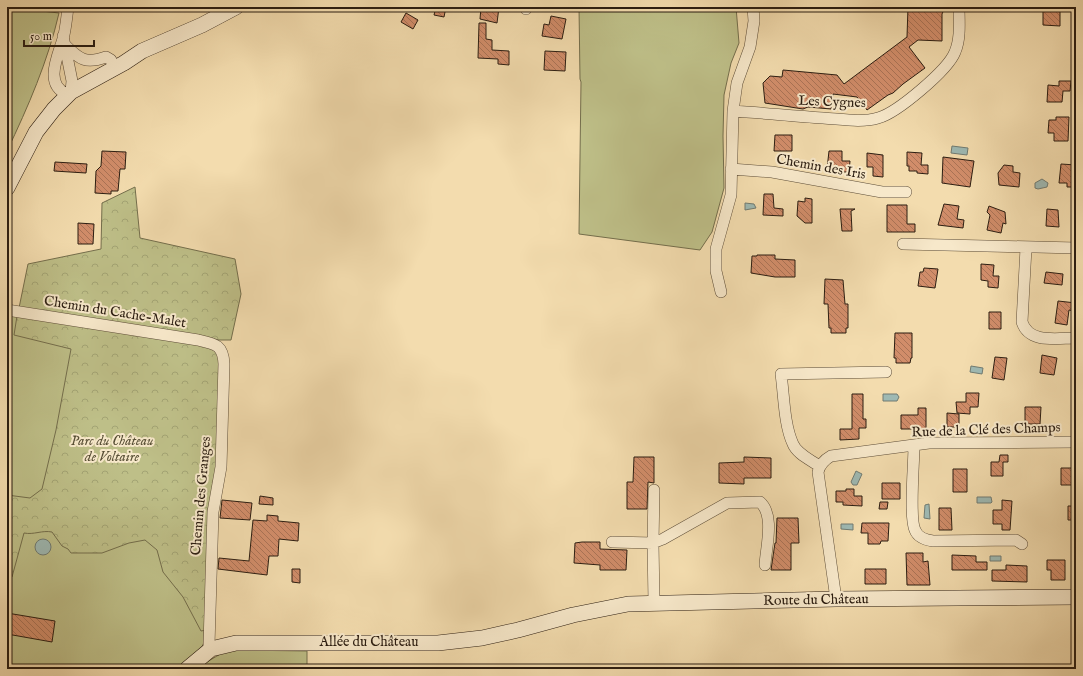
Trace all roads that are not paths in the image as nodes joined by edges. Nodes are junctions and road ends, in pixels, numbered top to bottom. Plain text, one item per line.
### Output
1 (68, 7) edge
2 (236, 7) edge
3 (753, 7) edge
4 (959, 7) edge
5 (64, 41) junction
6 (142, 51) junction
7 (111, 60) junction
8 (68, 88) junction
9 (733, 111) junction
10 (7, 168) edge
11 (731, 169) junction
12 (7, 188) edge
13 (906, 192) dead end
14 (903, 244) dead end
15 (1026, 248) junction
16 (1076, 248) edge
17 (721, 292) dead end
18 (7, 310) edge
19 (1076, 338) edge
20 (218, 346) joint
21 (886, 372) dead end
22 (1076, 442) edge
23 (914, 446) junction
24 (819, 466) junction
25 (654, 490) dead end
26 (612, 542) dead end
27 (653, 543) junction
28 (1022, 544) dead end
29 (765, 565) dead end
30 (1076, 597) edge
31 (836, 599) junction
32 (654, 602) junction
33 (557, 619) joint
34 (211, 649) junction
35 (187, 669) edge

1 - 5 street
2 - 6 street
3 - 9 street
4 - 9 street, Les Cygnes
5 - 7 street
5 - 8 street
5 - 8 street
6 - 7 street
6 - 8 street
7 - 8 street
8 - 10 street
8 - 12 street
9 - 11 street
11 - 13 street, Chemin des Iris
11 - 17 street
14 - 15 street
15 - 16 street
15 - 19 street
18 - 20 street, Chemin du Cache-Malet
20 - 34 street, Chemin des Granges
21 - 24 street
22 - 23 street, Rue de la Clé des Champs
23 - 24 street, Rue de la Clé des Champs
23 - 28 street
24 - 31 street
25 - 27 street
26 - 27 street
27 - 29 street
27 - 32 street
30 - 31 street, Route du Château
31 - 32 street, Route du Château
32 - 33 street, Route du Château
33 - 34 street, Allée du Château
34 - 35 street, Allée du Château

